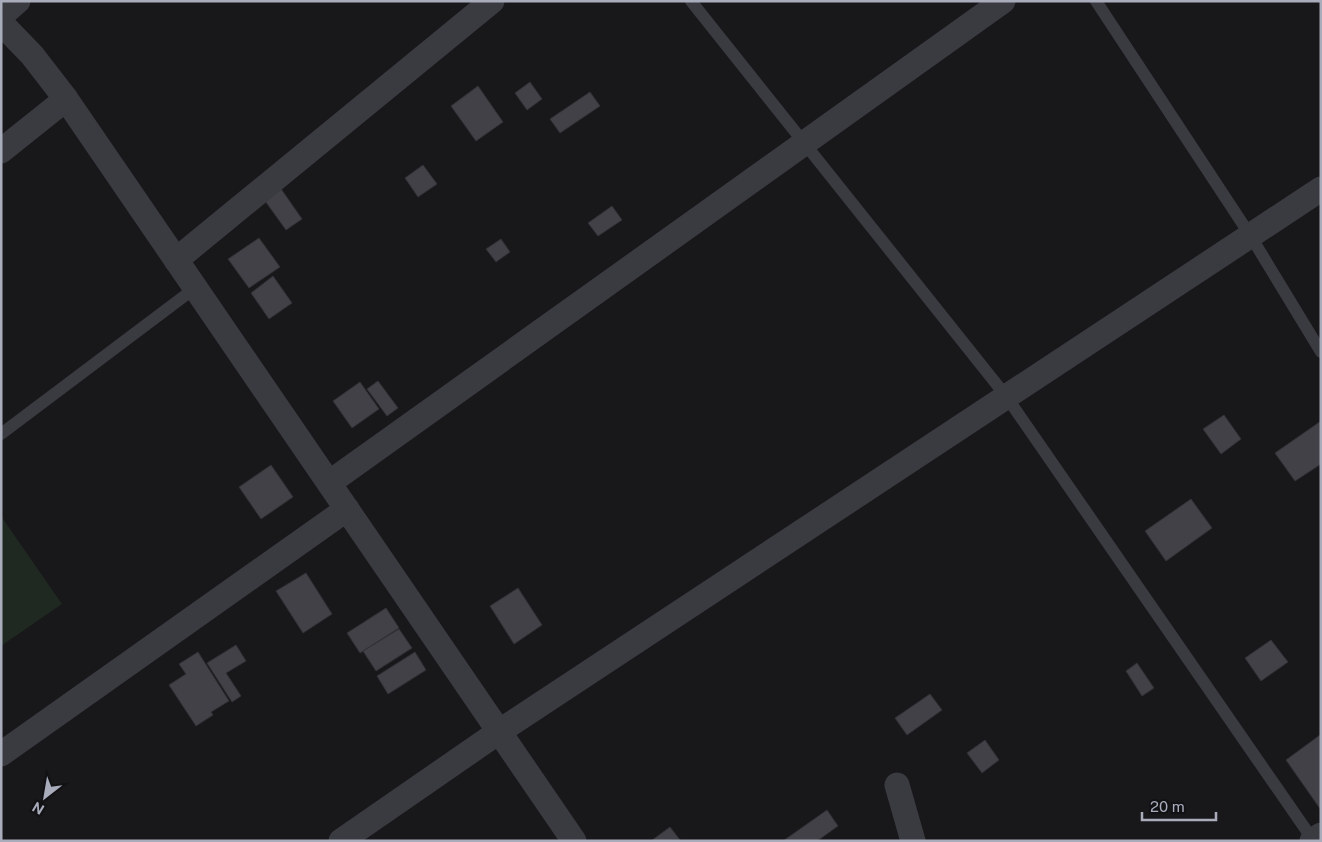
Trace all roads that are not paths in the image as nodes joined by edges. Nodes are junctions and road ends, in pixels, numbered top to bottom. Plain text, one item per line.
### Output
1 (18, 1) edge
2 (492, 1) edge
3 (691, 1) edge
4 (1003, 1) edge
5 (1096, 1) edge
6 (1, 16) edge
7 (1, 23) edge
8 (66, 99) junction
9 (805, 143) junction
10 (1, 151) edge
11 (1321, 189) edge
12 (1250, 235) junction
13 (176, 260) junction
14 (195, 288) junction
15 (1321, 352) edge
16 (1006, 396) junction
17 (1, 434) edge
18 (329, 483) junction
19 (347, 509) junction
20 (500, 731) junction
21 (1, 754) edge
22 (897, 785) dead end
23 (1315, 839) edge
24 (342, 841) edge
25 (574, 841) edge
26 (913, 841) edge

1 - 6 street
2 - 13 street
3 - 9 lane
4 - 9 street
5 - 12 lane
7 - 8 street
8 - 10 street
8 - 13 street
9 - 16 lane
9 - 18 street
11 - 12 street
12 - 15 lane
12 - 16 street
13 - 14 street
14 - 17 lane
14 - 18 street
16 - 20 street
16 - 23 lane
18 - 19 street
19 - 20 street
19 - 21 street
20 - 24 street
20 - 25 street
22 - 26 street

